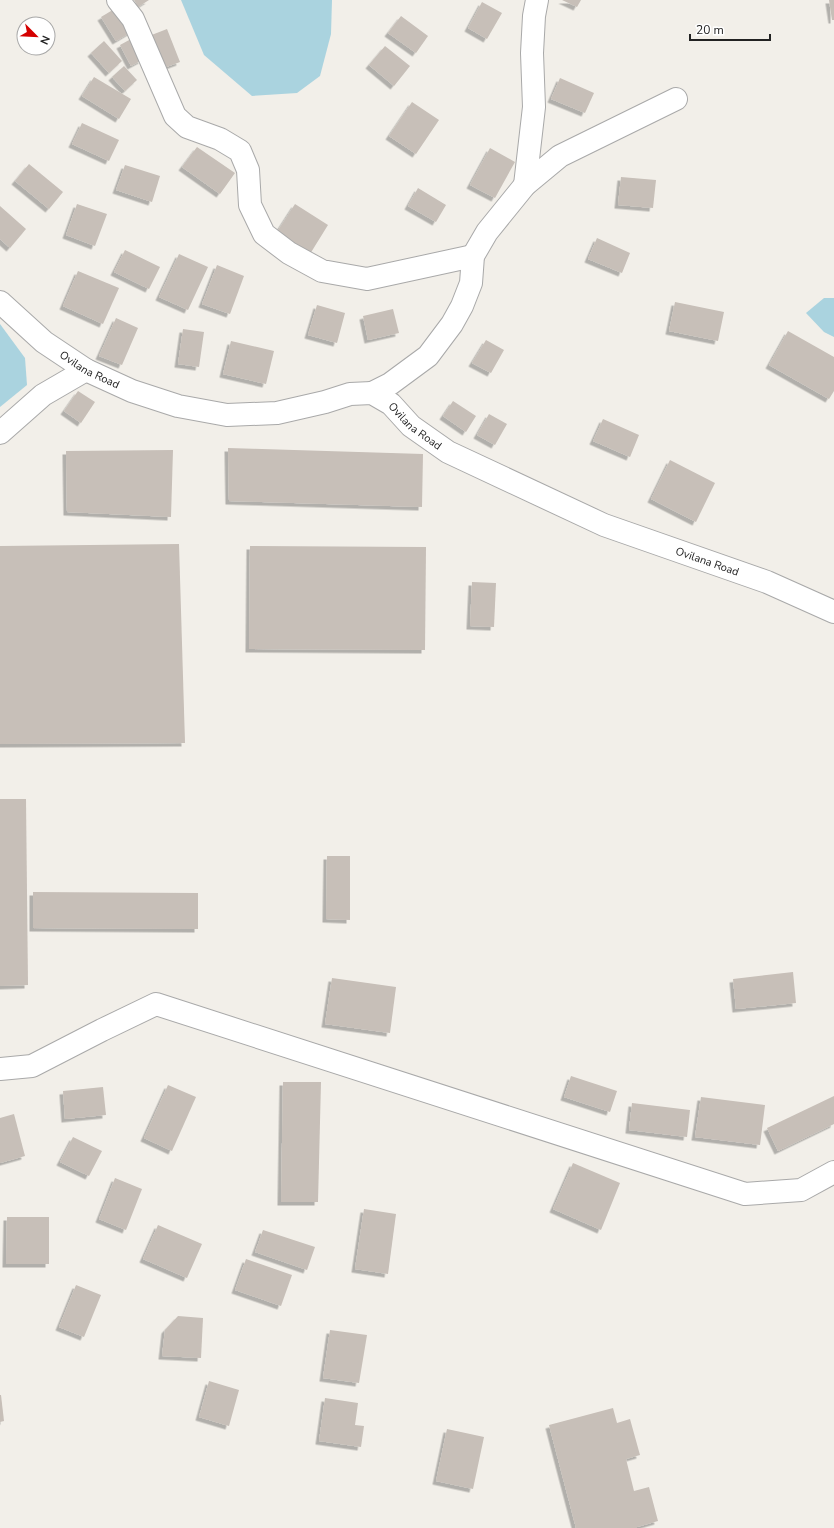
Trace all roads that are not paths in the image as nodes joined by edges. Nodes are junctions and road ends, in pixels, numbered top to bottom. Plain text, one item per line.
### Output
1 (118, 0) edge
2 (537, 0) edge
3 (676, 99) dead end
4 (525, 185) junction
5 (473, 256) junction
6 (0, 302) edge
7 (86, 370) junction
8 (372, 392) junction
9 (0, 433) edge
10 (834, 612) edge
11 (0, 1069) edge
12 (834, 1172) edge

1 - 5 street
2 - 4 street
3 - 4 street
4 - 5 street
5 - 8 street
6 - 7 street, Ovilana Road
7 - 8 street, Ovilana Road
7 - 9 street
8 - 10 street, Ovilana Road
11 - 12 street

